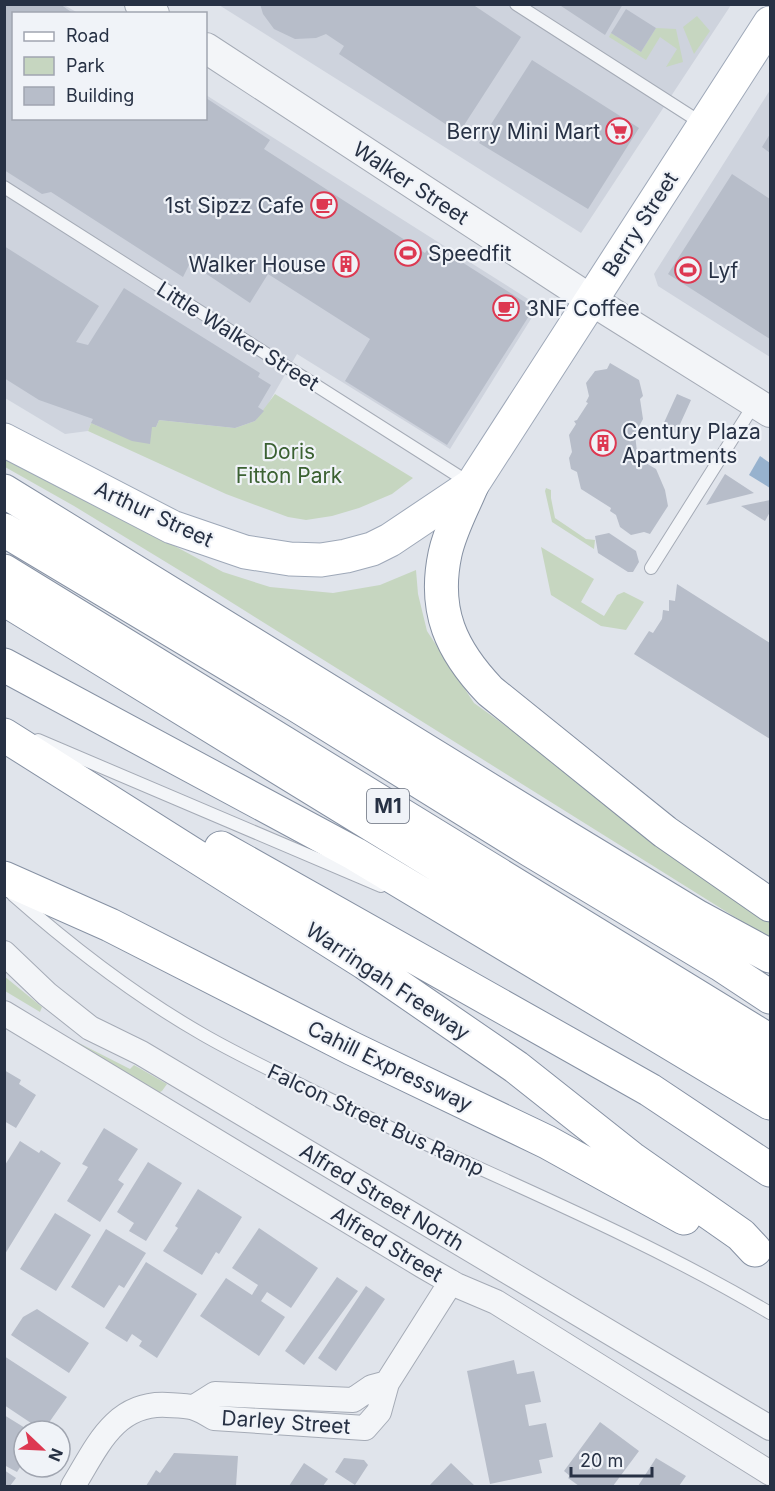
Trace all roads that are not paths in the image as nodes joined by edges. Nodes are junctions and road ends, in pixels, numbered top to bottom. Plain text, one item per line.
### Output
1 (516, 4) edge
2 (768, 33) edge
3 (207, 49) edge
4 (704, 124) junction
5 (4, 187) edge
6 (591, 300) junction
7 (763, 407) edge
8 (4, 440) edge
9 (472, 485) junction
10 (4, 490) edge
11 (4, 530) edge
12 (651, 568) dead end
13 (4, 571) edge
14 (4, 599) edge
15 (4, 665) edge
16 (7, 730) edge
17 (4, 878) edge
18 (4, 888) edge
19 (771, 905) edge
20 (478, 929) junction
21 (4, 952) edge
22 (771, 956) edge
23 (771, 997) edge
24 (4, 1013) edge
25 (771, 1041) edge
26 (771, 1069) edge
27 (771, 1103) edge
28 (771, 1170) edge
29 (763, 1255) edge
30 (452, 1282) junction
31 (771, 1313) edge
32 (771, 1428) edge
33 (771, 1473) edge
34 (73, 1486) edge

1 - 4 lane
2 - 4 main road, Berry Street
3 - 6 street, Walker Street
4 - 6 main road, Berry Street
5 - 9 lane, Little Walker Street
6 - 7 street, Walker Street
6 - 9 main road, Berry Street
7 - 12 lane
8 - 9 main road, Arthur Street
9 - 19 main road
10 - 22 main road
11 - 23 main road, M1
13 - 25 main road, M1
14 - 26 main road
15 - 20 main road
16 - 20 lane
16 - 28 main road
16 - 29 main road, Warringah Freeway
17 - 29 main road, Cahill Expressway
18 - 31 lane, Falcon Street Bus Ramp
20 - 27 main road
21 - 32 street, Alfred Street North
24 - 30 street, Alfred Street
30 - 33 street, Alfred Street
30 - 34 street, Darley Street

